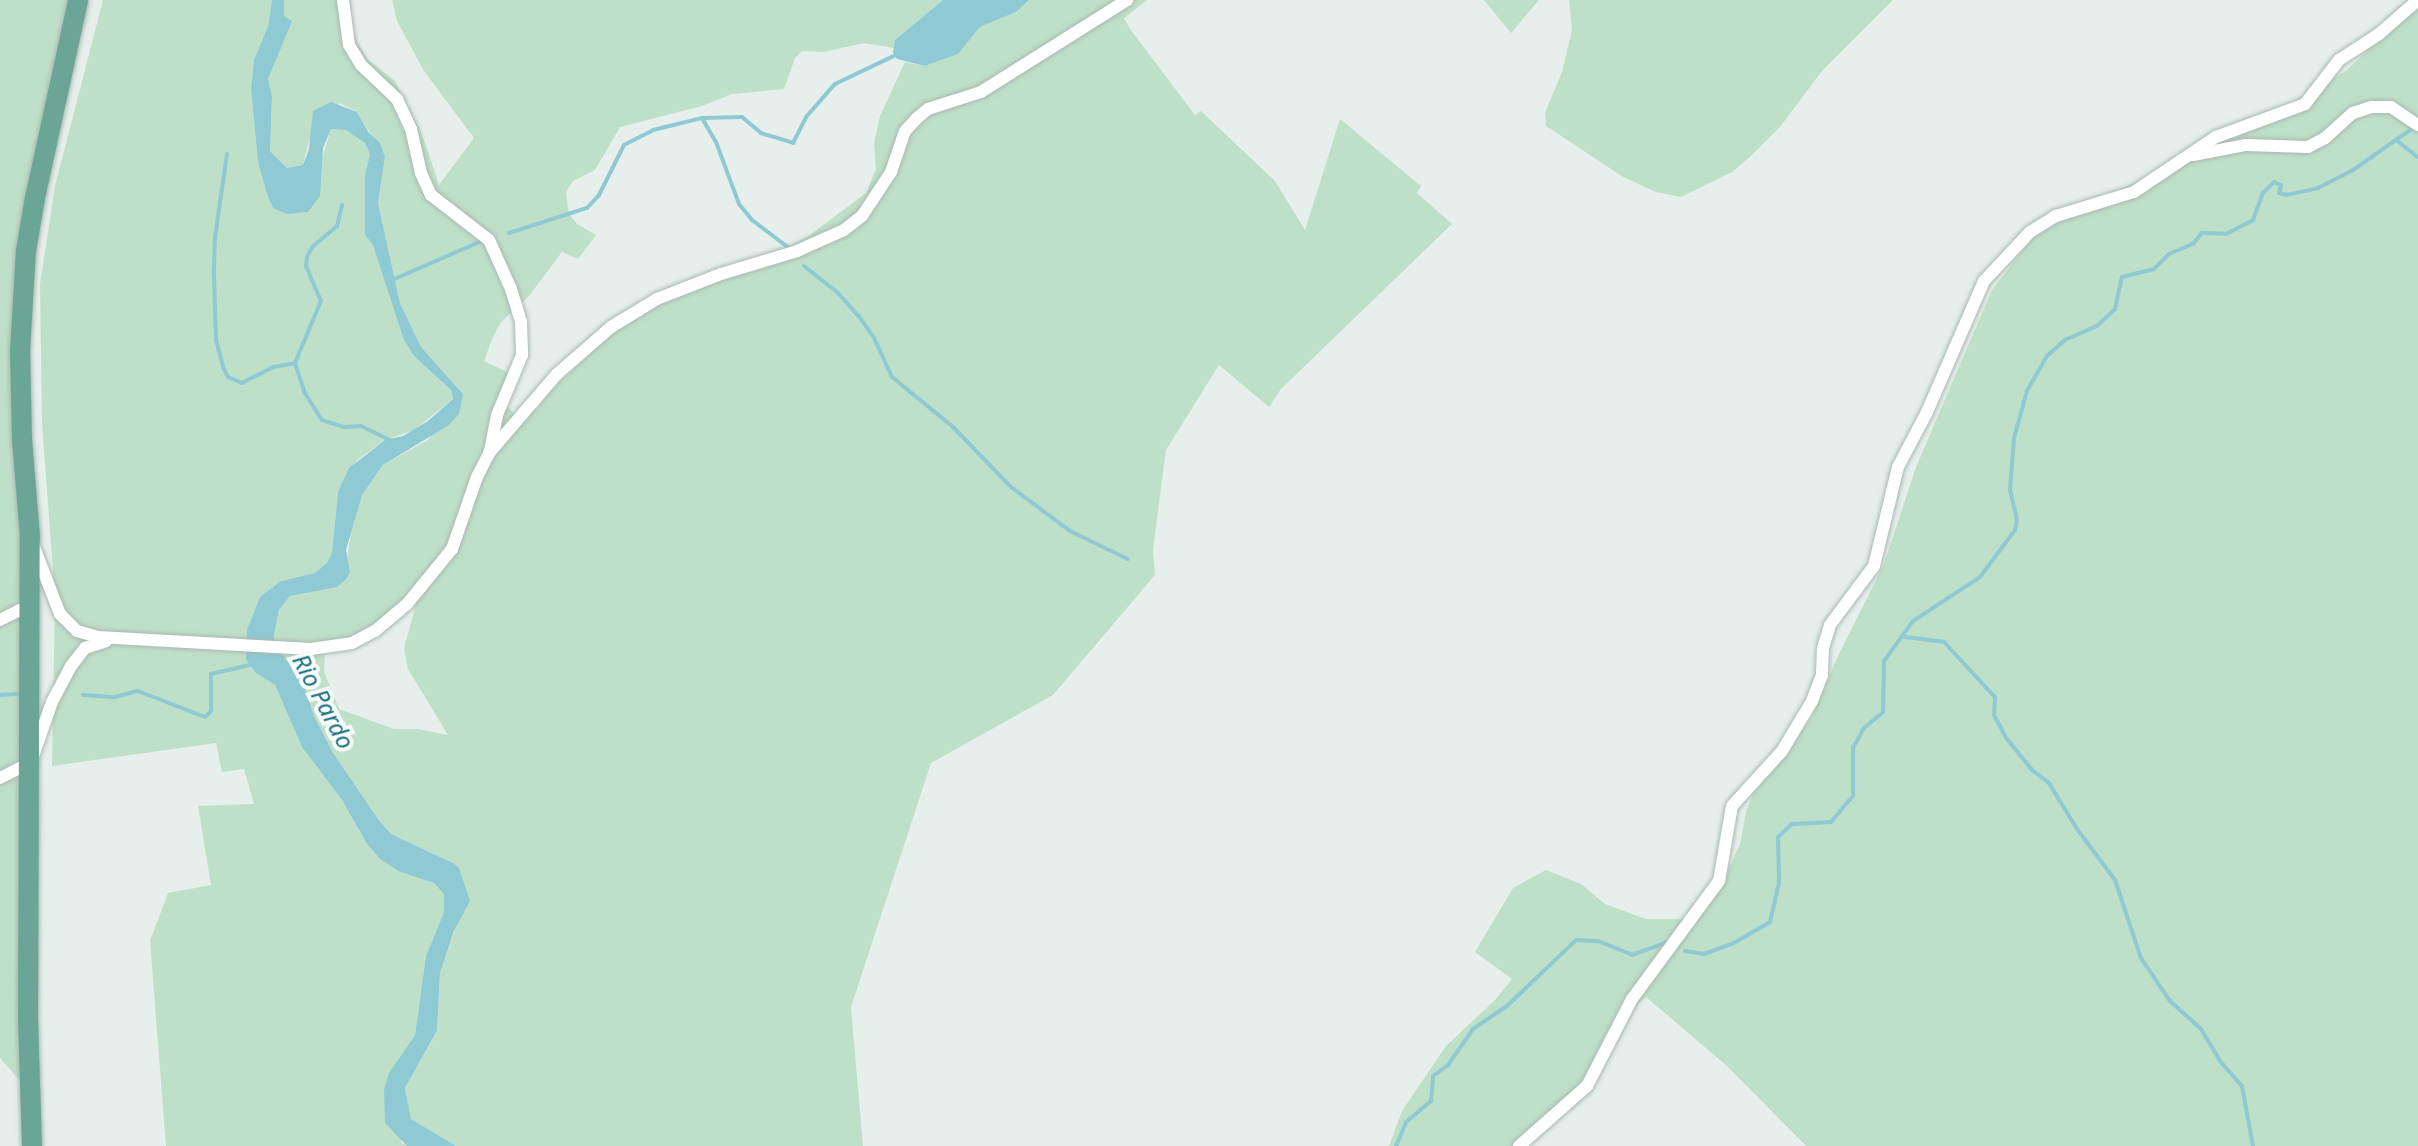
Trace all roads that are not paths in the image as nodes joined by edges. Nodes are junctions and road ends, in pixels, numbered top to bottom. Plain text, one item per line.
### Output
1 (78, 0) edge
2 (343, 0) edge
3 (1127, 0) edge
4 (2418, 0) edge
5 (2418, 125) edge
6 (2182, 157) junction
7 (489, 453) junction
8 (30, 537) junction
9 (30, 605) junction
10 (0, 620) edge
11 (116, 638) junction
12 (31, 762) junction
13 (0, 778) edge
14 (32, 1146) edge
15 (1519, 1146) edge

1 - 8 main road
2 - 7 street
3 - 7 street
4 - 6 street
5 - 6 street
6 - 15 street
7 - 11 street
8 - 9 main road
8 - 11 street
9 - 10 street
9 - 12 main road
11 - 12 street
12 - 13 street
12 - 14 main road

